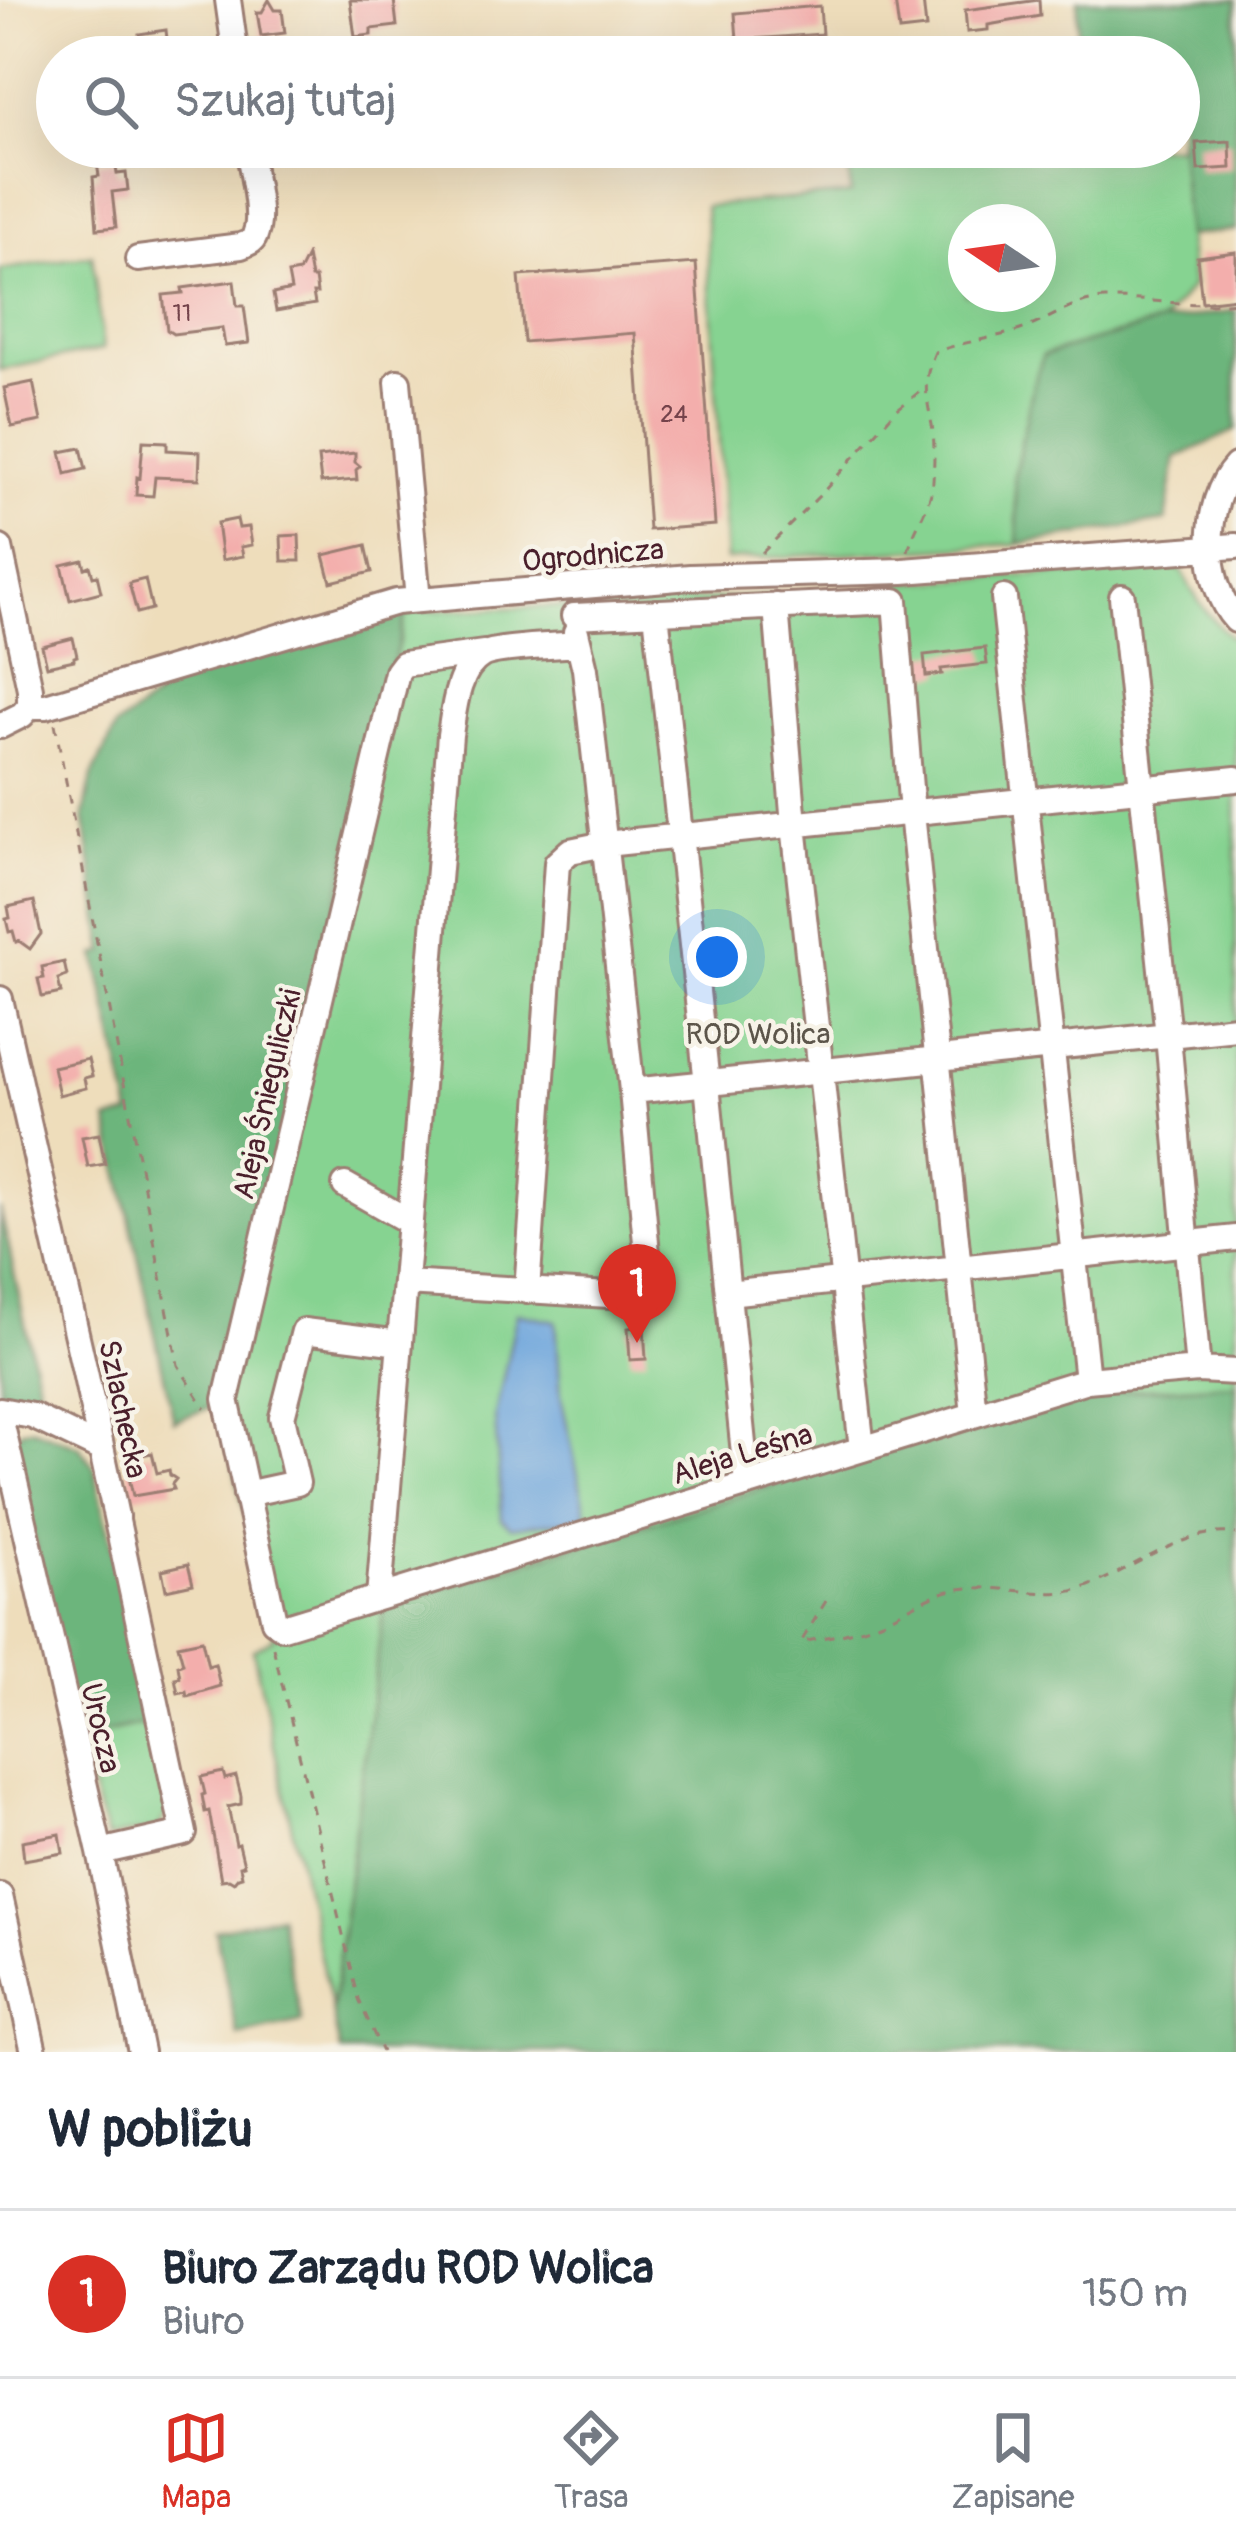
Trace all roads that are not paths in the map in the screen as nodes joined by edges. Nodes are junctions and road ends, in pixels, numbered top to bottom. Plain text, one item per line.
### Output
1 (228, 0) edge
2 (233, 36) edge
3 (251, 168) edge
4 (138, 260) dead end
5 (398, 382) dead end
6 (1236, 466) edge
7 (1224, 547) edge
8 (0, 548) edge
9 (1122, 597) dead end
10 (1004, 598) dead end
11 (418, 600) junction
12 (776, 606) junction
13 (656, 612) junction
14 (1236, 620) edge
15 (579, 644) junction
16 (484, 653) junction
17 (41, 705) junction
18 (0, 726) edge
19 (1236, 779) edge
20 (1140, 789) junction
21 (1026, 802) junction
22 (912, 813) junction
23 (794, 825) junction
24 (681, 837) junction
25 (605, 844) junction
26 (0, 999) edge
27 (1236, 1028) edge
28 (1168, 1036) junction
29 (1052, 1048) junction
30 (938, 1060) junction
31 (822, 1072) junction
32 (707, 1084) junction
33 (632, 1091) junction
34 (345, 1185) dead end
35 (410, 1222) junction
36 (1236, 1238) edge
37 (1188, 1243) junction
38 (1073, 1255) junction
39 (960, 1267) junction
40 (844, 1280) junction
41 (405, 1283) junction
42 (527, 1291) junction
43 (728, 1293) junction
44 (400, 1343) junction
45 (1198, 1370) junction
46 (1236, 1372) edge
47 (1088, 1380) junction
48 (0, 1414) edge
49 (974, 1414) junction
50 (100, 1448) junction
51 (862, 1449) junction
52 (747, 1484) junction
53 (246, 1494) junction
54 (379, 1597) junction
55 (273, 1631) joint
56 (100, 1852) junction
57 (0, 1896) edge
58 (34, 2052) edge
59 (142, 2052) edge

1 - 2 street
3 - 4 street
5 - 11 street
6 - 7 street
7 - 11 street, Ogrodnicza
7 - 14 street
8 - 17 street
9 - 20 street
10 - 21 street
11 - 17 street, Ogrodnicza
12 - 13 street
12 - 22 street
12 - 23 street
13 - 15 street
13 - 24 street
15 - 16 street
15 - 25 street
16 - 35 street
16 - 53 street, Aleja Śnieguliczki
17 - 18 street, Ogrodnicza
19 - 20 street
20 - 21 street
20 - 28 street
21 - 22 street
21 - 29 street
22 - 23 street
22 - 30 street
23 - 24 street
23 - 31 street
24 - 25 street
24 - 32 street
25 - 33 street
25 - 42 street
26 - 50 street, Szlachecka
27 - 28 street
28 - 29 street
28 - 37 street
29 - 30 street
29 - 38 street
30 - 31 street
30 - 39 street
31 - 32 street
31 - 40 street
32 - 33 street
32 - 43 street
33 - 42 street
34 - 35 street
35 - 41 street
36 - 37 street
37 - 38 street
37 - 45 street
38 - 39 street
38 - 47 street
39 - 40 street
39 - 49 street
40 - 43 street
40 - 51 street
41 - 42 street
41 - 44 street
43 - 52 street
44 - 53 street
44 - 54 street
45 - 46 street, Aleja Leśna
45 - 47 street, Aleja Leśna
47 - 49 street, Aleja Leśna
48 - 50 street
48 - 56 street, Urocza
49 - 51 street, Aleja Leśna
50 - 56 street, Szlachecka
51 - 52 street, Aleja Leśna
52 - 54 street, Aleja Leśna
53 - 55 street, Aleja Śnieguliczki
54 - 55 street, Aleja Leśna
56 - 59 street, Urocza
57 - 58 street

